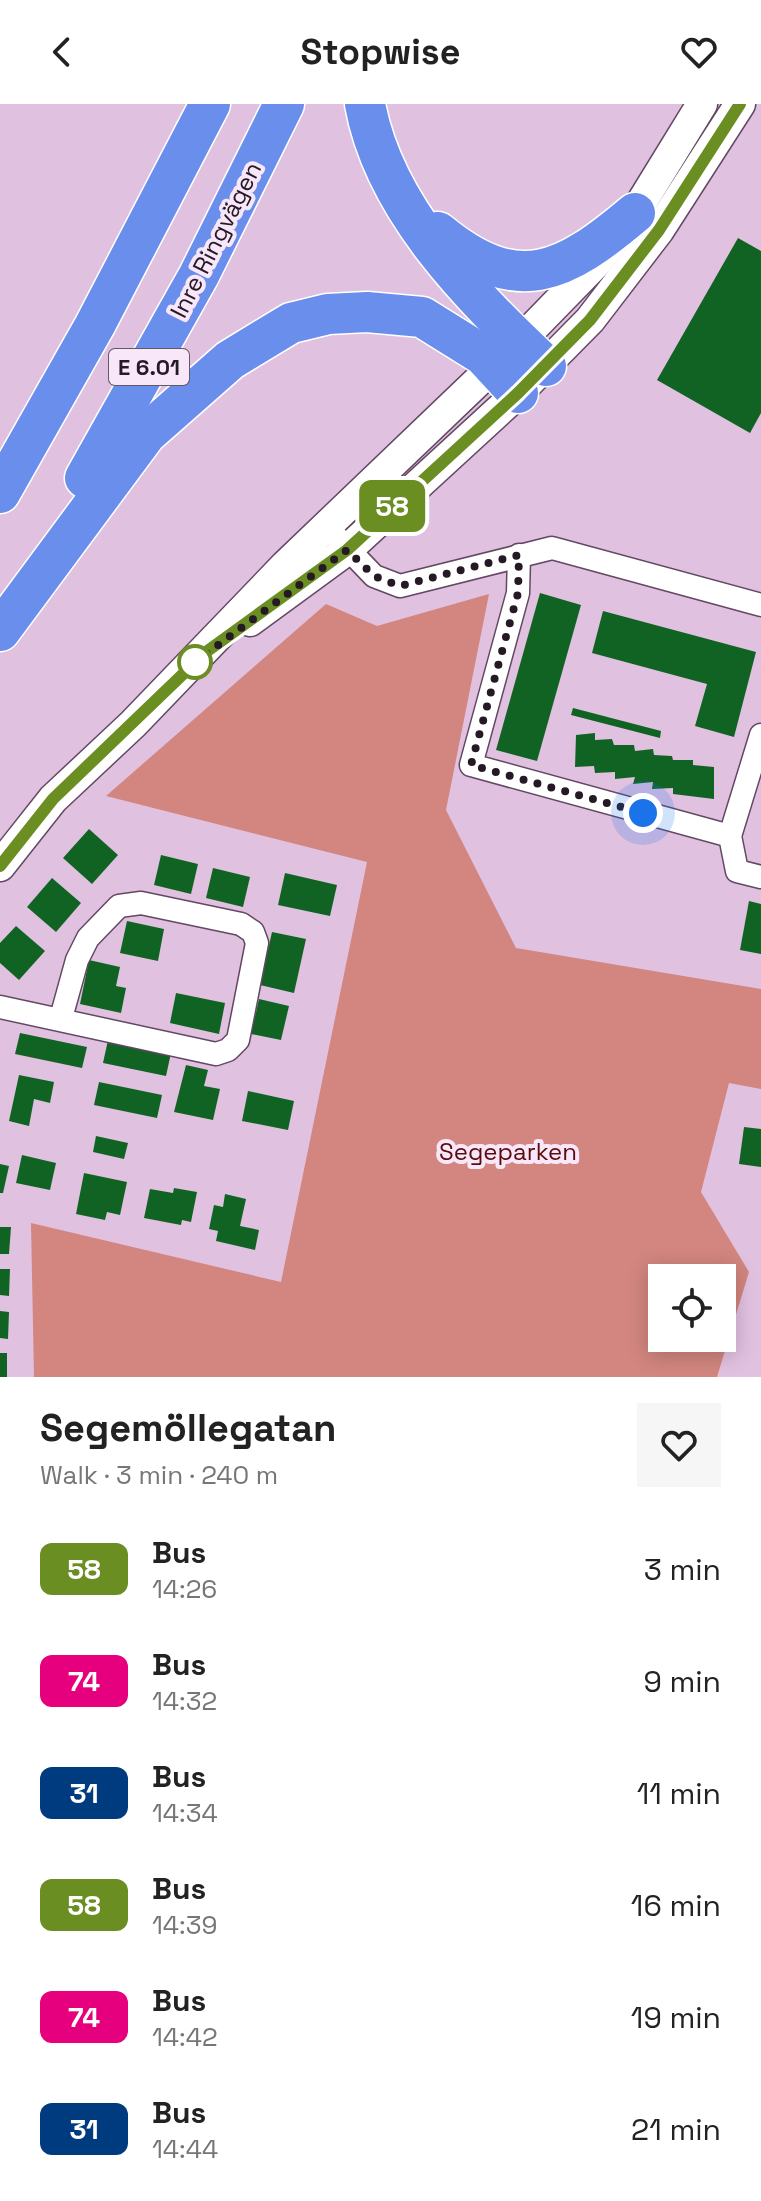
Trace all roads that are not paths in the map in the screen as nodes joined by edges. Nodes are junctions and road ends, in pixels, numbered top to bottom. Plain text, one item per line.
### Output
1 (210, 104) edge
2 (284, 104) edge
3 (365, 104) edge
4 (702, 104) edge
5 (740, 104) edge
6 (402, 199) junction
7 (635, 213) junction
8 (519, 366) junction
9 (0, 493) edge
10 (326, 526) junction
11 (347, 550) junction
12 (519, 555) junction
13 (761, 605) edge
14 (0, 623) edge
15 (0, 631) edge
16 (206, 652) junction
17 (761, 735) edge
18 (730, 836) junction
19 (0, 866) edge
20 (761, 877) edge
21 (0, 1007) edge
22 (61, 1018) junction

1 - 9 highway, E 6.01
2 - 14 highway, Inre Ringvägen / E 6.01
3 - 6 highway
4 - 7 street
5 - 8 street
6 - 7 highway
6 - 8 highway
7 - 8 street
8 - 10 street
8 - 11 street
8 - 15 highway
10 - 11 street
10 - 16 street
11 - 12 street
11 - 16 street
12 - 13 street
12 - 18 street
16 - 19 street
17 - 18 street
18 - 20 street
21 - 22 street
22 - 22 street

